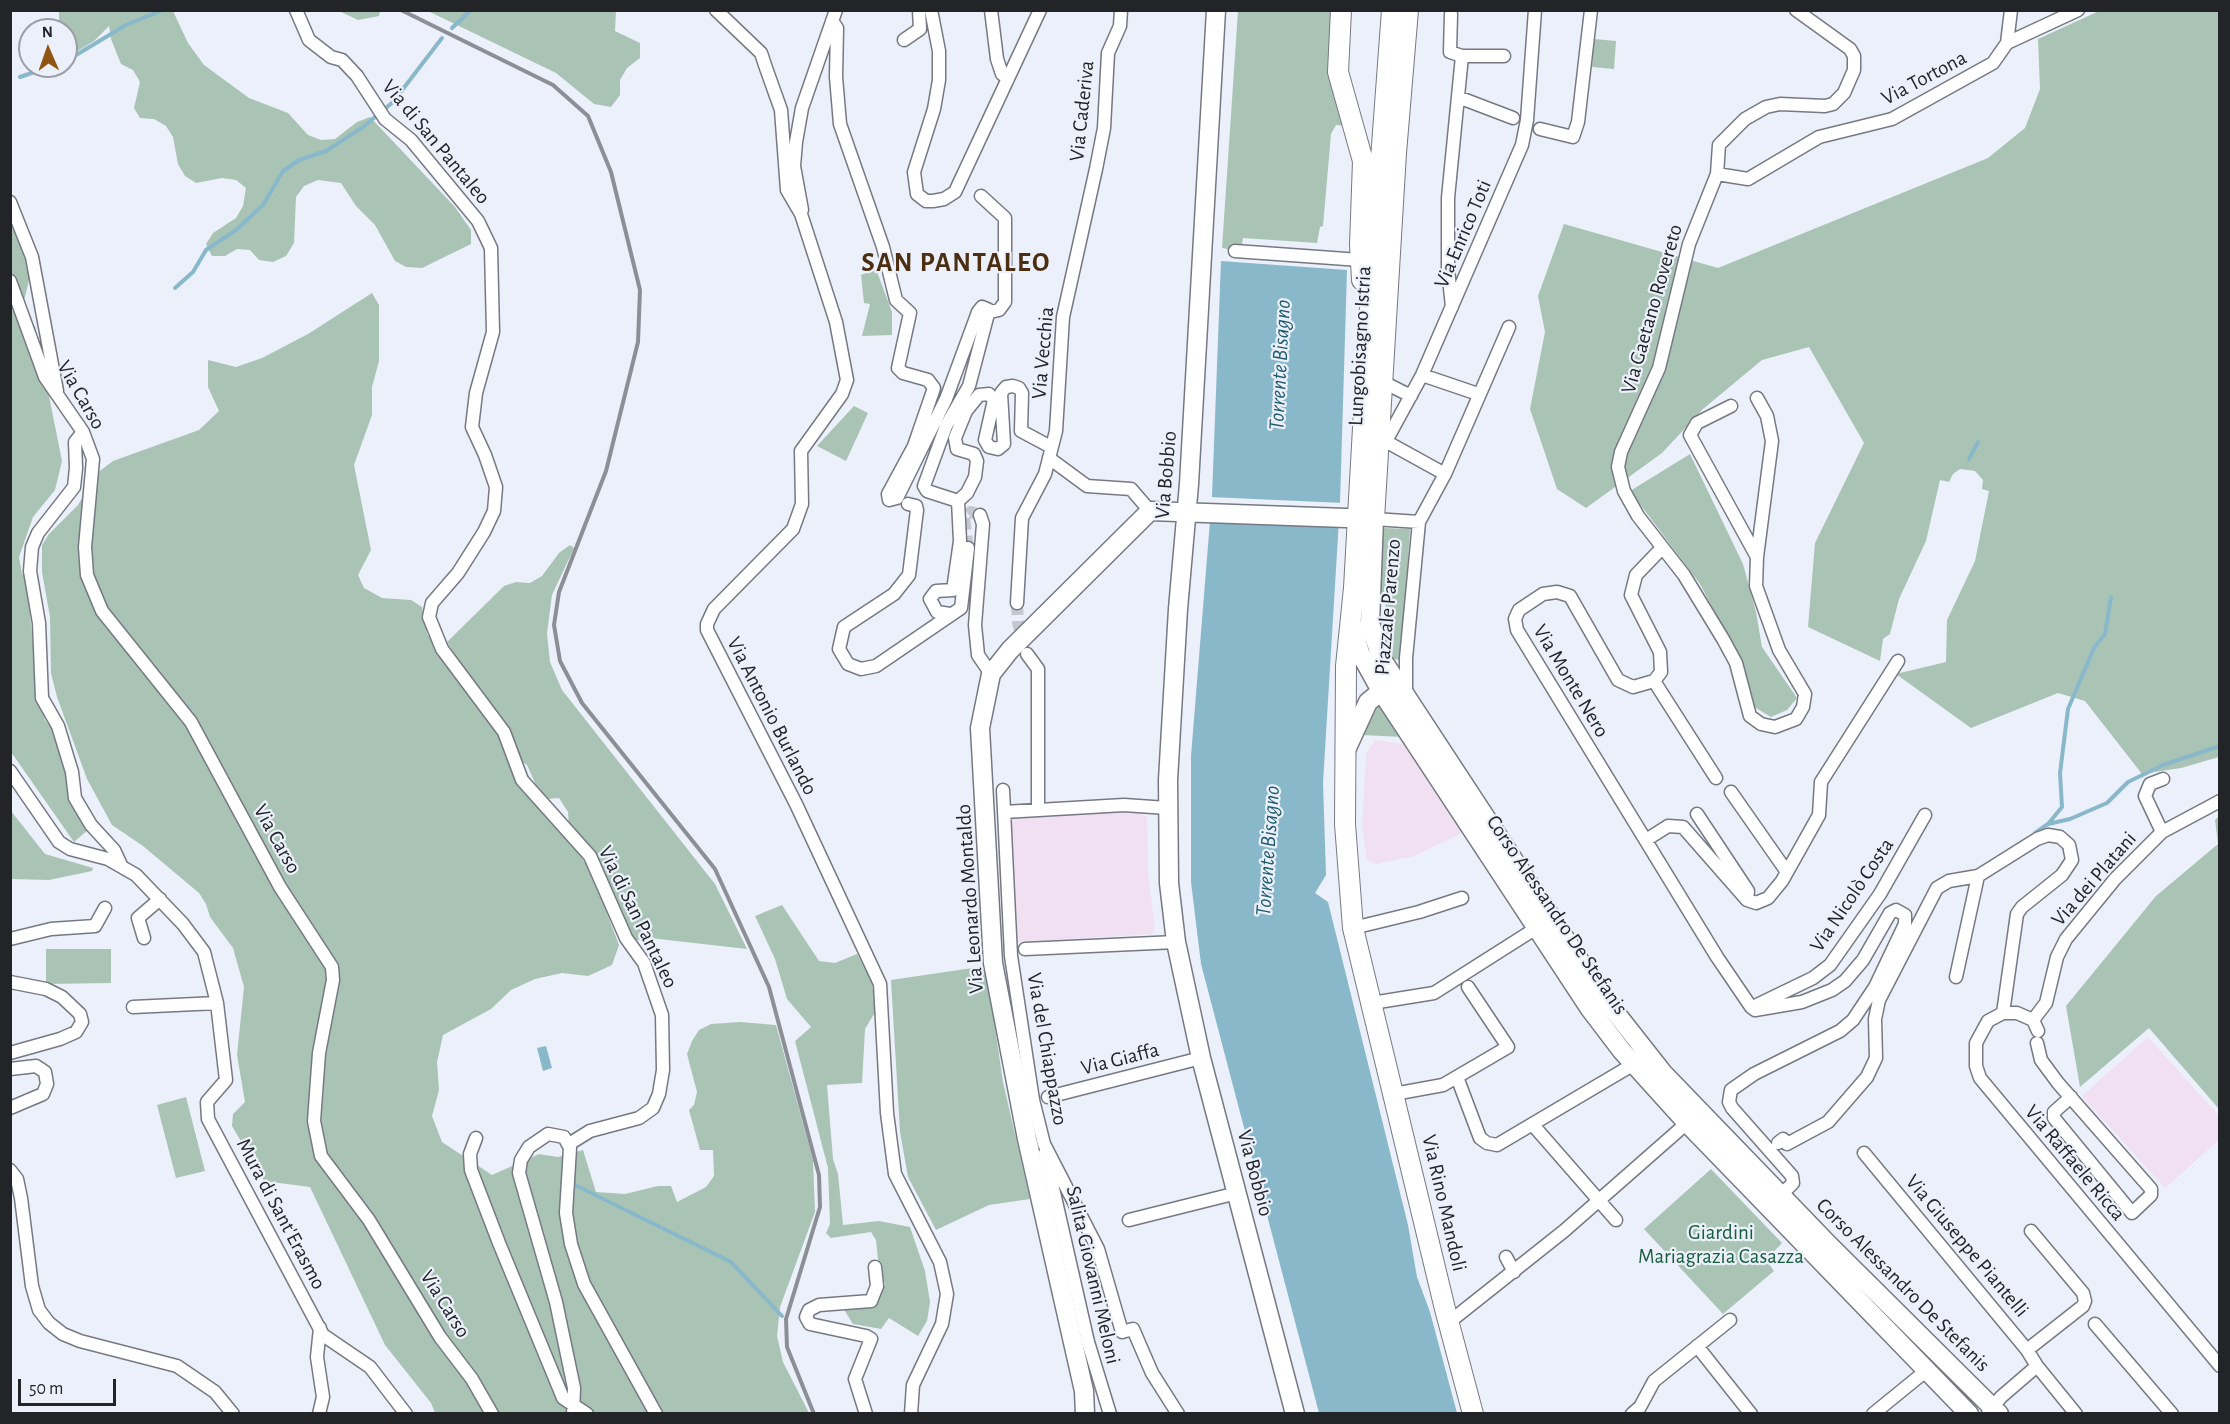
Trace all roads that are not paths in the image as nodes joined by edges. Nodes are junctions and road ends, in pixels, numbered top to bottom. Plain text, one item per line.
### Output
1 (296, 10) edge
2 (716, 10) edge
3 (919, 10) edge
4 (931, 10) edge
5 (991, 10) edge
6 (1040, 10) edge
7 (1121, 10) edge
8 (1216, 10) edge
9 (1341, 10) edge
10 (1392, 10) edge
11 (1408, 10) edge
12 (1535, 10) edge
13 (1591, 10) edge
14 (1796, 10) edge
15 (2011, 10) edge
16 (2078, 10) edge
17 (1451, 14) dead end
18 (834, 16) edge
19 (904, 40) dead end
20 (2007, 43) junction
21 (1462, 56) junction
22 (1504, 56) dead end
23 (1008, 79) junction
24 (1458, 97) junction
25 (1513, 118) dead end
26 (1540, 129) dead end
27 (1717, 174) junction
28 (981, 196) dead end
29 (10, 202) edge
30 (801, 214) junction
31 (1085, 217) joint
32 (1235, 251) dead end
33 (1367, 254) junction
34 (10, 281) edge
35 (1452, 308) junction
36 (990, 312) junction
37 (1509, 327) dead end
38 (1422, 375) junction
39 (1381, 381) junction
40 (57, 391) junction
41 (1478, 394) junction
42 (1411, 396) junction
43 (1757, 398) dead end
44 (1731, 406) dead end
45 (83, 432) junction
46 (1382, 450) junction
47 (1050, 453) junction
48 (1445, 474) junction
49 (958, 501) junction
50 (908, 504) dead end
51 (1150, 511) junction
52 (1186, 512) junction
53 (980, 514) dead end
54 (1360, 518) junction
55 (1419, 522) junction
56 (1356, 545) joint
57 (968, 548) tunnel mouth
58 (1661, 549) junction
59 (1757, 557) junction
60 (1017, 603) tunnel mouth
61 (950, 614) junction
62 (1351, 619) junction
63 (1027, 654) tunnel mouth
64 (1406, 658) junction
65 (1898, 661) dead end
66 (991, 674) junction
67 (1654, 681) junction
68 (1388, 685) junction
69 (1406, 695) junction
70 (1345, 753) junction
71 (10, 771) edge
72 (1716, 777) dead end
73 (2163, 779) dead end
74 (1003, 790) dead end
75 (1731, 792) dead end
76 (2220, 801) edge
77 (1167, 808) junction
78 (1038, 810) junction
79 (1004, 812) junction
80 (1697, 814) dead end
81 (1925, 815) dead end
82 (2162, 832) junction
83 (1646, 840) junction
84 (122, 865) junction
85 (1786, 872) junction
86 (1978, 876) junction
87 (1462, 898) dead end
88 (160, 899) junction
89 (1747, 900) junction
90 (105, 908) dead end
91 (1538, 927) junction
92 (1353, 928) junction
93 (144, 938) dead end
94 (10, 939) edge
95 (1176, 942) junction
96 (1025, 949) dead end
97 (1956, 977) dead end
98 (10, 982) edge
99 (1468, 987) dead end
100 (1875, 998) junction
101 (217, 1003) junction
102 (1372, 1003) junction
103 (133, 1007) dead end
104 (1751, 1008) junction
105 (2003, 1013) junction
106 (2036, 1031) junction
107 (10, 1053) edge
108 (1201, 1058) junction
109 (1634, 1064) junction
110 (10, 1069) edge
111 (1457, 1077) junction
112 (1394, 1094) junction
113 (1048, 1097) dead end
114 (2071, 1097) junction
115 (10, 1108) edge
116 (1687, 1123) junction
117 (1533, 1125) junction
118 (476, 1138) dead end
119 (1778, 1143) dead end
120 (569, 1144) junction
121 (1044, 1144) junction
122 (1864, 1153) dead end
123 (10, 1170) edge
124 (1237, 1193) junction
125 (1600, 1200) junction
126 (1775, 1200) junction
127 (1130, 1220) dead end
128 (1616, 1220) dead end
129 (2031, 1232) dead end
130 (1506, 1257) dead end
131 (875, 1268) dead end
132 (1514, 1272) junction
133 (1730, 1320) dead end
134 (1448, 1323) junction
135 (2095, 1324) dead end
136 (320, 1328) junction
137 (1697, 1346) junction
138 (2027, 1350) junction
139 (2037, 1366) junction
140 (2220, 1366) edge
141 (1927, 1370) junction
142 (573, 1410) edge
143 (1993, 1411) edge
144 (232, 1413) edge
145 (319, 1413) edge
146 (406, 1413) edge
147 (492, 1413) edge
148 (587, 1413) edge
149 (656, 1413) edge
150 (866, 1413) edge
151 (911, 1413) edge
152 (1085, 1413) edge
153 (1110, 1413) edge
154 (1178, 1413) edge
155 (1295, 1413) edge
156 (1473, 1413) edge
157 (1632, 1413) edge
158 (1751, 1413) edge
159 (1873, 1413) edge
160 (1970, 1413) edge
161 (2076, 1413) edge
162 (2172, 1413) edge

1 - 120 street, Via di San Pantaleo
2 - 30 street, Via Antonio Burlando
3 - 19 street
4 - 23 street
5 - 23 street
6 - 23 street
7 - 31 street, Via Caderiva
8 - 52 main road, Via Bobbio
9 - 33 main road
10 - 33 main road, Lungobisagno Istria
11 - 39 main road, Lungobisagno Istria
12 - 35 street, Via Enrico Toti
13 - 26 street
14 - 27 street, Via Tortona
15 - 20 street
16 - 20 street, Via Tortona
17 - 21 street
18 - 30 street
18 - 36 street
20 - 27 street, Via Tortona
21 - 22 street
21 - 24 street
24 - 25 street
24 - 35 street
27 - 58 street, Via Gaetano Rovereto
28 - 36 street
29 - 40 street
30 - 151 street, Via Antonio Burlando
31 - 47 street, Via Vecchia
32 - 33 street
33 - 54 main road, Lungobisagno Istria
34 - 40 street, Via Carso
35 - 38 street, Via Enrico Toti
36 - 49 street
37 - 41 street, Piazzale Parenzo
38 - 41 street
38 - 42 street, Via Enrico Toti
39 - 42 street
39 - 46 main road, Lungobisagno Istria
40 - 45 street, Via Carso
41 - 48 street, Piazzale Parenzo
42 - 46 street, Via Enrico Toti
43 - 59 street
44 - 59 street
45 - 84 street
45 - 147 street, Via Carso
46 - 48 street
46 - 54 main road, Lungobisagno Istria
47 - 49 street
47 - 51 street
47 - 60 street, Via Vecchia
48 - 55 street, Piazzale Parenzo
49 - 61 street
50 - 61 street
51 - 52 main road
51 - 66 main road, Via Leonardo Montaldo
52 - 54 main road
52 - 77 main road, Via Bobbio
53 - 66 street
54 - 55 street, Piazzale Parenzo
54 - 56 main road, Lungobisagno Istria
54 - 68 main road, Lungobisagno Istria
55 - 64 street, Piazzale Parenzo
56 - 62 main road, Piazzale Parenzo
57 - 61 street
58 - 59 street
58 - 67 street
62 - 68 main road, Corso Alessandro De Stefanis
62 - 70 main road, Via Rino Mandoli
63 - 78 street
64 - 68 street
64 - 69 street, Piazzale Parenzo
65 - 85 street
66 - 152 main road, Via Leonardo Montaldo
67 - 72 street
67 - 83 street, Via Monte Nero
68 - 69 main road, Corso Alessandro De Stefanis
68 - 70 main road, Via Rino Mandoli
68 - 91 main road, Corso Alessandro De Stefanis
69 - 126 main road, Corso Alessandro De Stefanis
70 - 92 main road, Via Rino Mandoli
71 - 84 street
73 - 82 street, Via dei Platani
74 - 79 street, Via del Chiappazzo
75 - 85 street
76 - 82 street, Via dei Platani
77 - 78 street
77 - 95 main road, Via Bobbio
78 - 79 street
79 - 121 street, Via del Chiappazzo
80 - 89 street
81 - 104 street, Via Nicolò Costa
82 - 106 street, Via dei Platani
83 - 89 street
83 - 104 street, Via Monte Nero
84 - 88 street, Mura di Sant'Erasmo
85 - 89 street
86 - 97 street
86 - 100 street, Via dei Platani
86 - 105 street, Via dei Platani
87 - 92 street
88 - 93 street
88 - 101 street, Mura di Sant'Erasmo
90 - 94 street
91 - 102 street
91 - 109 main road, Corso Alessandro De Stefanis
92 - 102 main road, Via Rino Mandoli
95 - 96 street
95 - 108 main road, Via Bobbio
98 - 107 street
99 - 111 street
100 - 104 street, Via Nicolò Costa
100 - 119 street, Via dei Platani
100 - 126 street, Via Nicolò Costa
101 - 103 street
101 - 136 street, Mura di Sant'Erasmo
102 - 112 main road, Via Rino Mandoli
105 - 106 street
105 - 140 street, Via Raffaele Ricca
106 - 114 street
108 - 113 street, Via Giaffa
108 - 124 main road, Via Bobbio
109 - 116 main road, Corso Alessandro De Stefanis
109 - 117 street
110 - 115 street
111 - 112 street
111 - 117 street
112 - 134 main road, Via Rino Mandoli
114 - 114 street
116 - 125 street
116 - 126 main road, Corso Alessandro De Stefanis
117 - 125 street
118 - 142 street
120 - 142 street
120 - 149 street
121 - 153 street, Salita Giovanni Meloni
121 - 154 street, Via del Chiappazzo
122 - 138 street, Via Giuseppe Piantelli
123 - 144 street
124 - 127 street
124 - 155 main road, Via Bobbio
125 - 128 street
125 - 132 street
126 - 141 main road, Corso Alessandro De Stefanis
126 - 143 main road, Corso Alessandro De Stefanis
129 - 138 street
130 - 132 street
131 - 150 street
132 - 134 street
133 - 137 street
134 - 156 main road, Via Rino Mandoli
135 - 162 street
136 - 145 street
136 - 146 street, Mura di Sant'Erasmo
137 - 157 street
137 - 158 street
138 - 139 street, Via Giuseppe Piantelli
139 - 143 street
139 - 161 street, Via Giuseppe Piantelli
141 - 159 street
141 - 160 main road, Corso Alessandro De Stefanis
142 - 148 street

